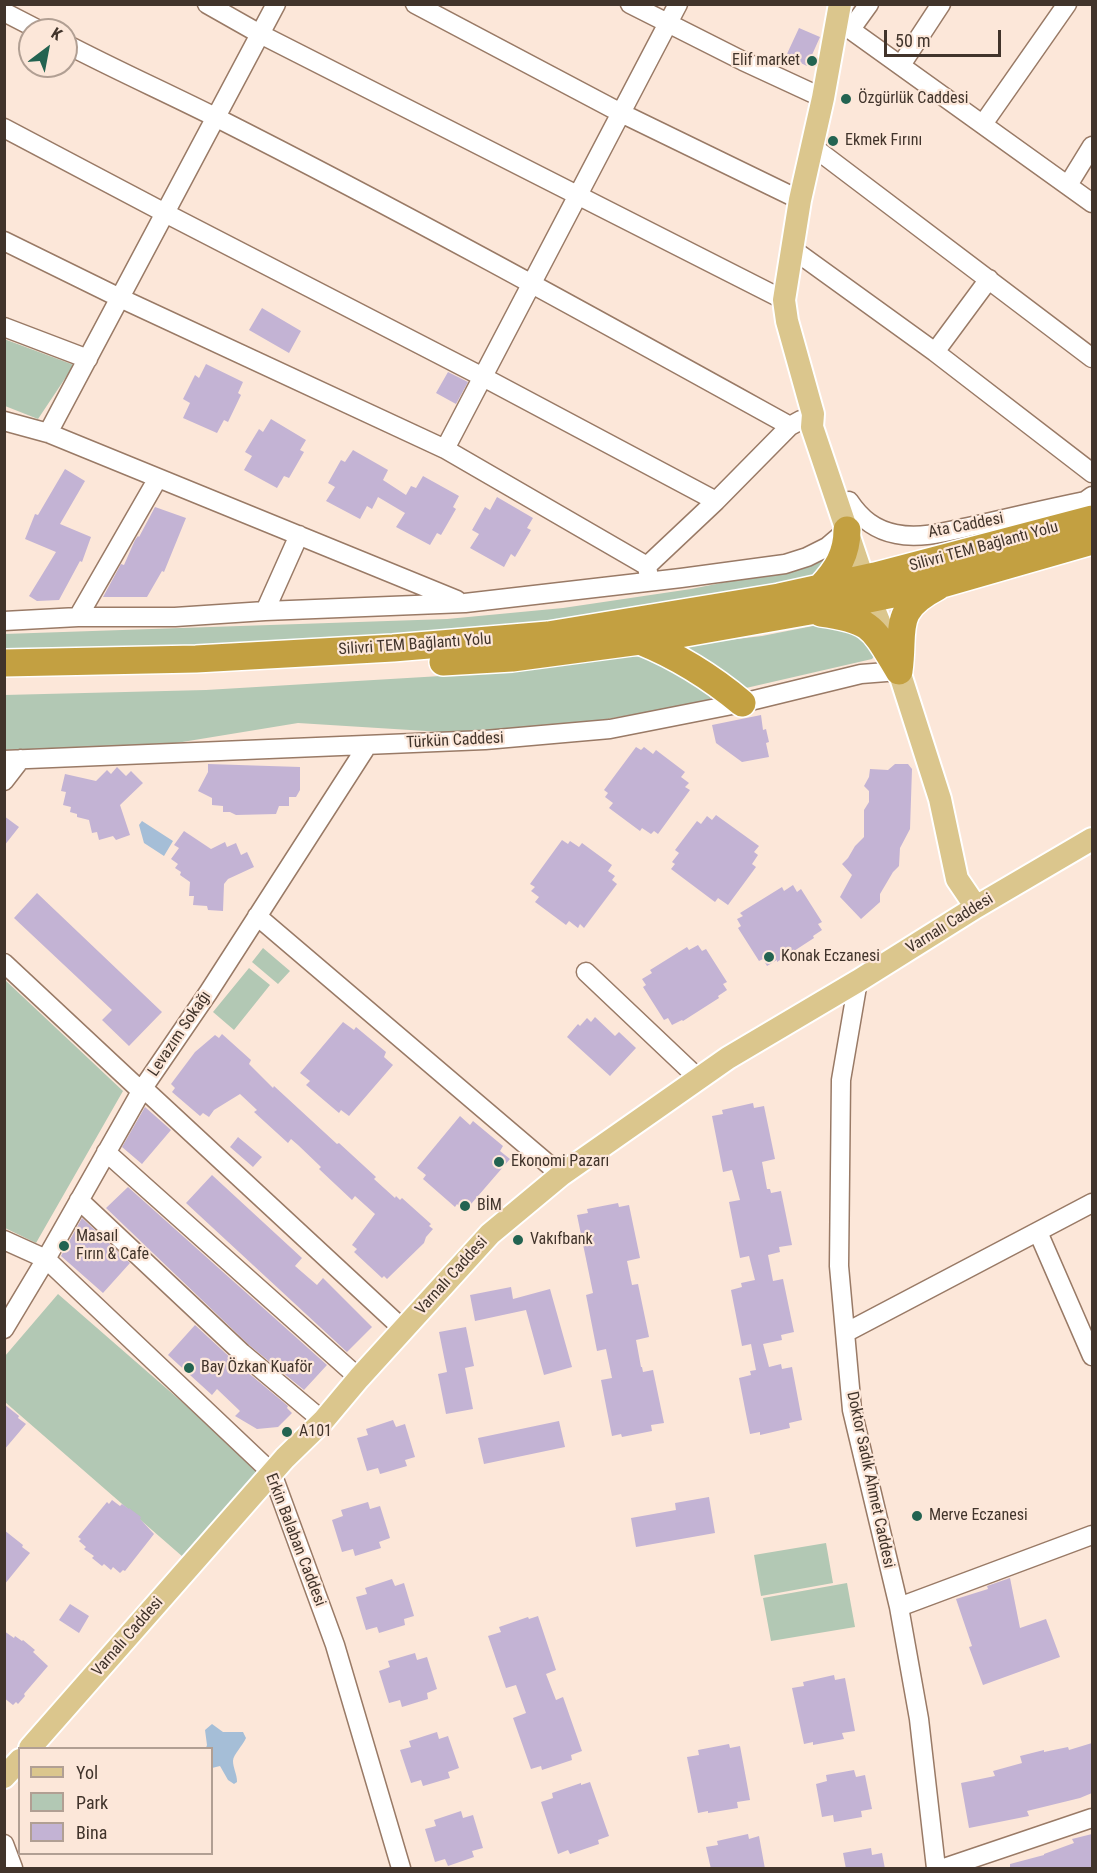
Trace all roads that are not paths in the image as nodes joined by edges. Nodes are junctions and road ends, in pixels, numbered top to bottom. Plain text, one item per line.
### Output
1 (207, 4) edge
2 (276, 4) edge
3 (415, 4) edge
4 (630, 4) edge
5 (678, 4) edge
6 (868, 4) edge
7 (941, 4) edge
8 (1067, 4) edge
9 (4, 12) edge
10 (843, 18) edge
11 (18, 19) edge
12 (668, 24) junction
13 (260, 34) junction
14 (78, 50) edge
15 (901, 65) junction
16 (823, 98) junction
17 (621, 113) junction
18 (216, 118) junction
19 (983, 124) junction
20 (4, 128) edge
21 (812, 146) junction
22 (1092, 146) edge
23 (1068, 186) junction
24 (578, 195) junction
25 (800, 200) junction
26 (1092, 203) edge
27 (165, 213) junction
28 (4, 241) edge
29 (791, 248) junction
30 (988, 279) junction
31 (532, 284) junction
32 (120, 298) junction
33 (784, 300) junction
34 (4, 327) edge
35 (935, 352) junction
36 (1092, 358) edge
37 (88, 359) junction
38 (483, 377) junction
39 (813, 414) junction
40 (4, 422) edge
41 (790, 426) junction
42 (48, 433) junction
43 (445, 449) junction
44 (1092, 473) edge
45 (158, 478) junction
46 (1092, 496) edge
47 (716, 501) junction
48 (849, 501) junction
49 (1092, 519) edge
50 (847, 530) junction
51 (299, 535) junction
52 (1092, 541) edge
53 (648, 574) junction
54 (942, 584) junction
55 (872, 587) junction
56 (816, 599) junction
57 (465, 603) junction
58 (265, 610) junction
59 (78, 617) junction
60 (4, 621) edge
61 (640, 641) junction
62 (4, 663) edge
63 (898, 671) junction
64 (4, 682) edge
65 (742, 703) junction
66 (367, 746) junction
67 (13, 759) edge
68 (4, 781) edge
69 (1092, 838) edge
70 (976, 907) junction
71 (257, 916) junction
72 (4, 963) edge
73 (586, 972) dead end
74 (858, 981) junction
75 (699, 1079) junction
76 (141, 1089) junction
77 (106, 1152) junction
78 (561, 1175) junction
79 (79, 1200) junction
80 (1092, 1203) edge
81 (1038, 1232) junction
82 (4, 1240) edge
83 (46, 1259) junction
84 (4, 1329) edge
85 (403, 1329) junction
86 (845, 1333) junction
87 (1092, 1356) edge
88 (359, 1378) junction
89 (323, 1421) junction
90 (272, 1473) junction
91 (1092, 1535) edge
92 (899, 1607) junction
93 (32, 1747) edge
94 (18, 1762) edge
95 (4, 1777) edge
96 (1092, 1818) edge
97 (4, 1844) edge
98 (13, 1869) edge
99 (401, 1869) edge
100 (936, 1869) edge
101 (944, 1869) edge

1 - 13 street
2 - 13 street
3 - 17 street
4 - 12 street
5 - 12 street
6 - 10 street
7 - 15 street
8 - 19 street
9 - 11 street
10 - 15 street
10 - 16 main road
12 - 16 street
12 - 17 street
13 - 18 street
13 - 24 street
14 - 18 street
15 - 19 street
16 - 21 main road
17 - 24 street
17 - 25 street
18 - 27 street
18 - 31 street
19 - 23 street
20 - 27 street
21 - 25 main road
21 - 30 street
22 - 23 street
23 - 26 street
24 - 31 street
24 - 33 street
25 - 29 main road
27 - 32 street
27 - 38 street
28 - 32 street
29 - 33 main road
29 - 35 street
30 - 35 street
30 - 36 street
31 - 38 street
31 - 41 street
32 - 37 street
32 - 43 street
33 - 39 main road
34 - 37 street
35 - 44 street
37 - 42 street
38 - 43 street
38 - 47 street
39 - 41 street
39 - 48 main road
39 - 50 main road
40 - 42 street
41 - 47 street
42 - 45 street
43 - 53 street
45 - 51 street
45 - 59 street
46 - 48 street, Ata Caddesi
47 - 53 street
48 - 55 main road
49 - 55 highway, Silivri TEM Bağlantı Yolu
50 - 53 street
50 - 55 main road
50 - 56 highway
51 - 57 street
51 - 58 street
52 - 54 highway, Silivri TEM Bağlantı Yolu
53 - 57 street
54 - 55 highway, Silivri TEM Bağlantı Yolu
54 - 63 highway
55 - 56 highway
55 - 63 main road
56 - 61 highway, Silivri TEM Bağlantı Yolu
56 - 62 highway, Silivri TEM Bağlantı Yolu
56 - 63 highway
57 - 58 street
58 - 59 street
59 - 60 street
61 - 64 highway, Silivri TEM Bağlantı Yolu
61 - 65 highway
63 - 65 street, Türkün Caddesi
63 - 70 main road
65 - 66 street, Türkün Caddesi
66 - 67 street, Türkün Caddesi
66 - 71 street, Levazım Sokağı
67 - 68 street
69 - 70 main road, Varnalı Caddesi
70 - 74 main road, Varnalı Caddesi
71 - 76 street, Levazım Sokağı
71 - 78 street
72 - 76 street
73 - 75 street
74 - 75 main road, Varnalı Caddesi
74 - 86 street, Doktor Sadık Ahmet Caddesi
75 - 78 main road, Varnalı Caddesi
76 - 77 street, Levazım Sokağı
76 - 85 street
77 - 79 street, Levazım Sokağı
77 - 88 street
78 - 85 main road, Varnalı Caddesi
79 - 83 street, Levazım Sokağı
79 - 89 street
80 - 81 street
81 - 86 street
81 - 87 street
82 - 83 street, Erkin Balaban Caddesi
83 - 84 street, Levazım Sokağı
83 - 90 street, Erkin Balaban Caddesi
85 - 88 main road, Varnalı Caddesi
86 - 92 street, Doktor Sadık Ahmet Caddesi
88 - 89 main road, Varnalı Caddesi
89 - 90 main road, Varnalı Caddesi
90 - 93 main road, Varnalı Caddesi
90 - 99 street, Erkin Balaban Caddesi
91 - 92 street
92 - 100 street, Doktor Sadık Ahmet Caddesi
94 - 95 main road
96 - 101 street
97 - 98 street

